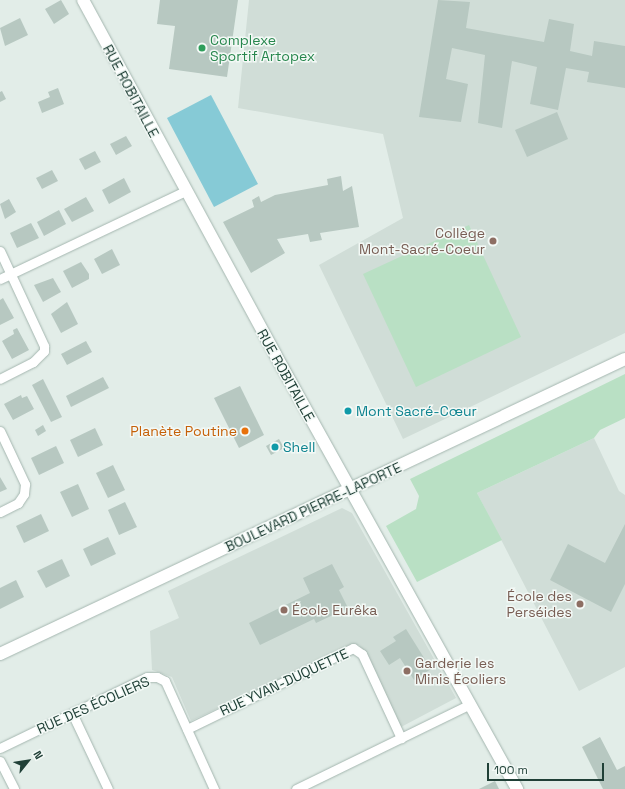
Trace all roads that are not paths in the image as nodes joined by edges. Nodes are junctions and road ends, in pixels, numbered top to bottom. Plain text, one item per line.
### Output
1 (83, 0) edge
2 (185, 191) junction
3 (0, 251) edge
4 (11, 274) junction
5 (0, 279) edge
6 (625, 358) edge
7 (0, 379) edge
8 (0, 431) edge
9 (350, 489) junction
10 (0, 512) edge
11 (0, 654) edge
12 (470, 704) junction
13 (72, 712) junction
14 (187, 729) junction
15 (401, 738) junction
16 (0, 748) edge
17 (0, 761) edge
18 (14, 789) edge
19 (108, 789) edge
20 (214, 789) edge
21 (296, 789) edge
22 (518, 789) edge

1 - 2 street, RUE ROBITAILLE
2 - 4 street
2 - 9 street, RUE ROBITAILLE
3 - 4 street
4 - 5 street
4 - 7 street
6 - 9 street, BOULEVARD PIERRE-LAPORTE
8 - 10 street
9 - 11 street, BOULEVARD PIERRE-LAPORTE
9 - 12 street, RUE ROBITAILLE
12 - 15 street
12 - 22 street, RUE ROBITAILLE
13 - 14 street, RUE DES ÉCOLIERS
13 - 16 street, RUE DES ÉCOLIERS
13 - 19 street
14 - 15 street, RUE YVAN-DUQUETTE
14 - 20 street, RUE DES ÉCOLIERS
15 - 21 street
17 - 18 street

